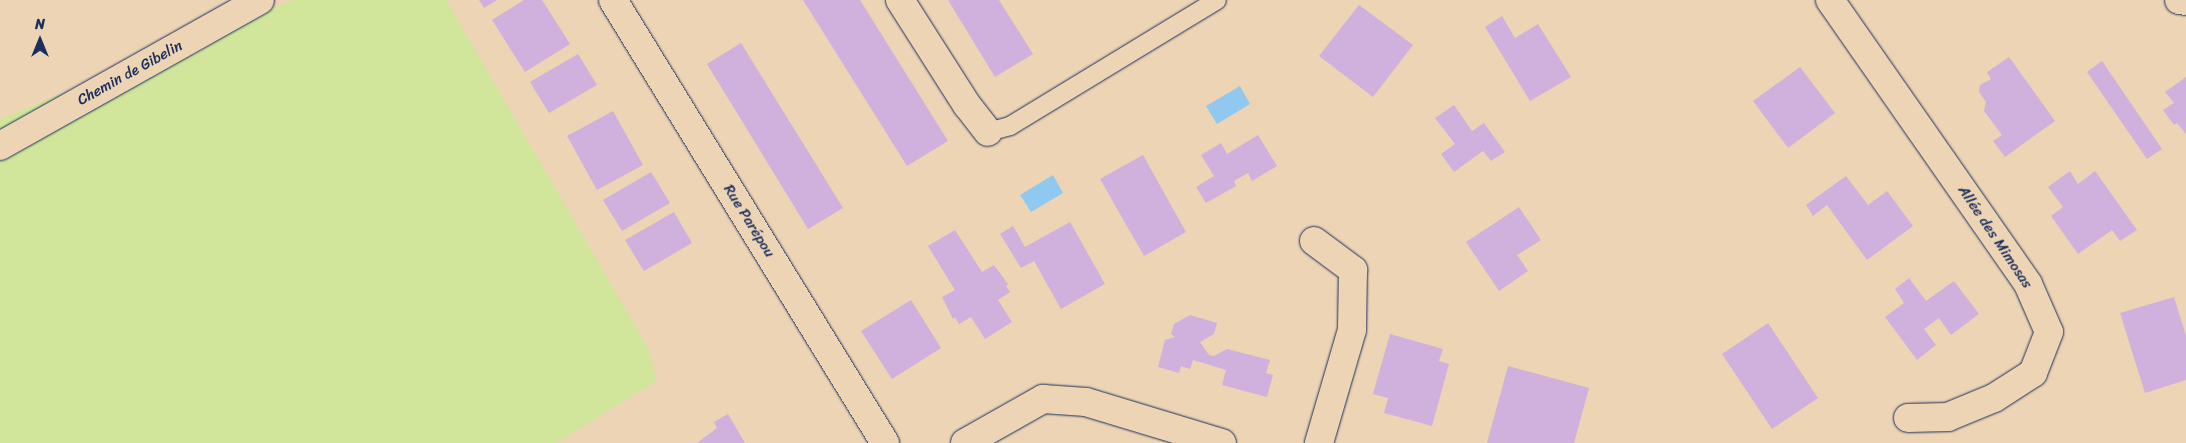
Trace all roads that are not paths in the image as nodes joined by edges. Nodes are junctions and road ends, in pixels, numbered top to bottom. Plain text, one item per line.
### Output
1 (260, 0) edge
2 (900, 0) edge
3 (1217, 0) edge
4 (1830, 0) edge
5 (2179, 0) edge
6 (2186, 1) edge
7 (622, 3) edge
8 (988, 132) joint
9 (0, 146) edge
10 (1314, 241) dead end
11 (1908, 418) dead end
12 (885, 443) edge
13 (965, 443) edge
14 (1222, 443) edge
15 (1320, 443) edge

1 - 9 street, Chemin de Gibelin
2 - 8 street
3 - 8 lane
4 - 11 street, Allée des Mimosas
5 - 6 street
7 - 12 street, Rue Parépou
10 - 15 street
13 - 14 street

